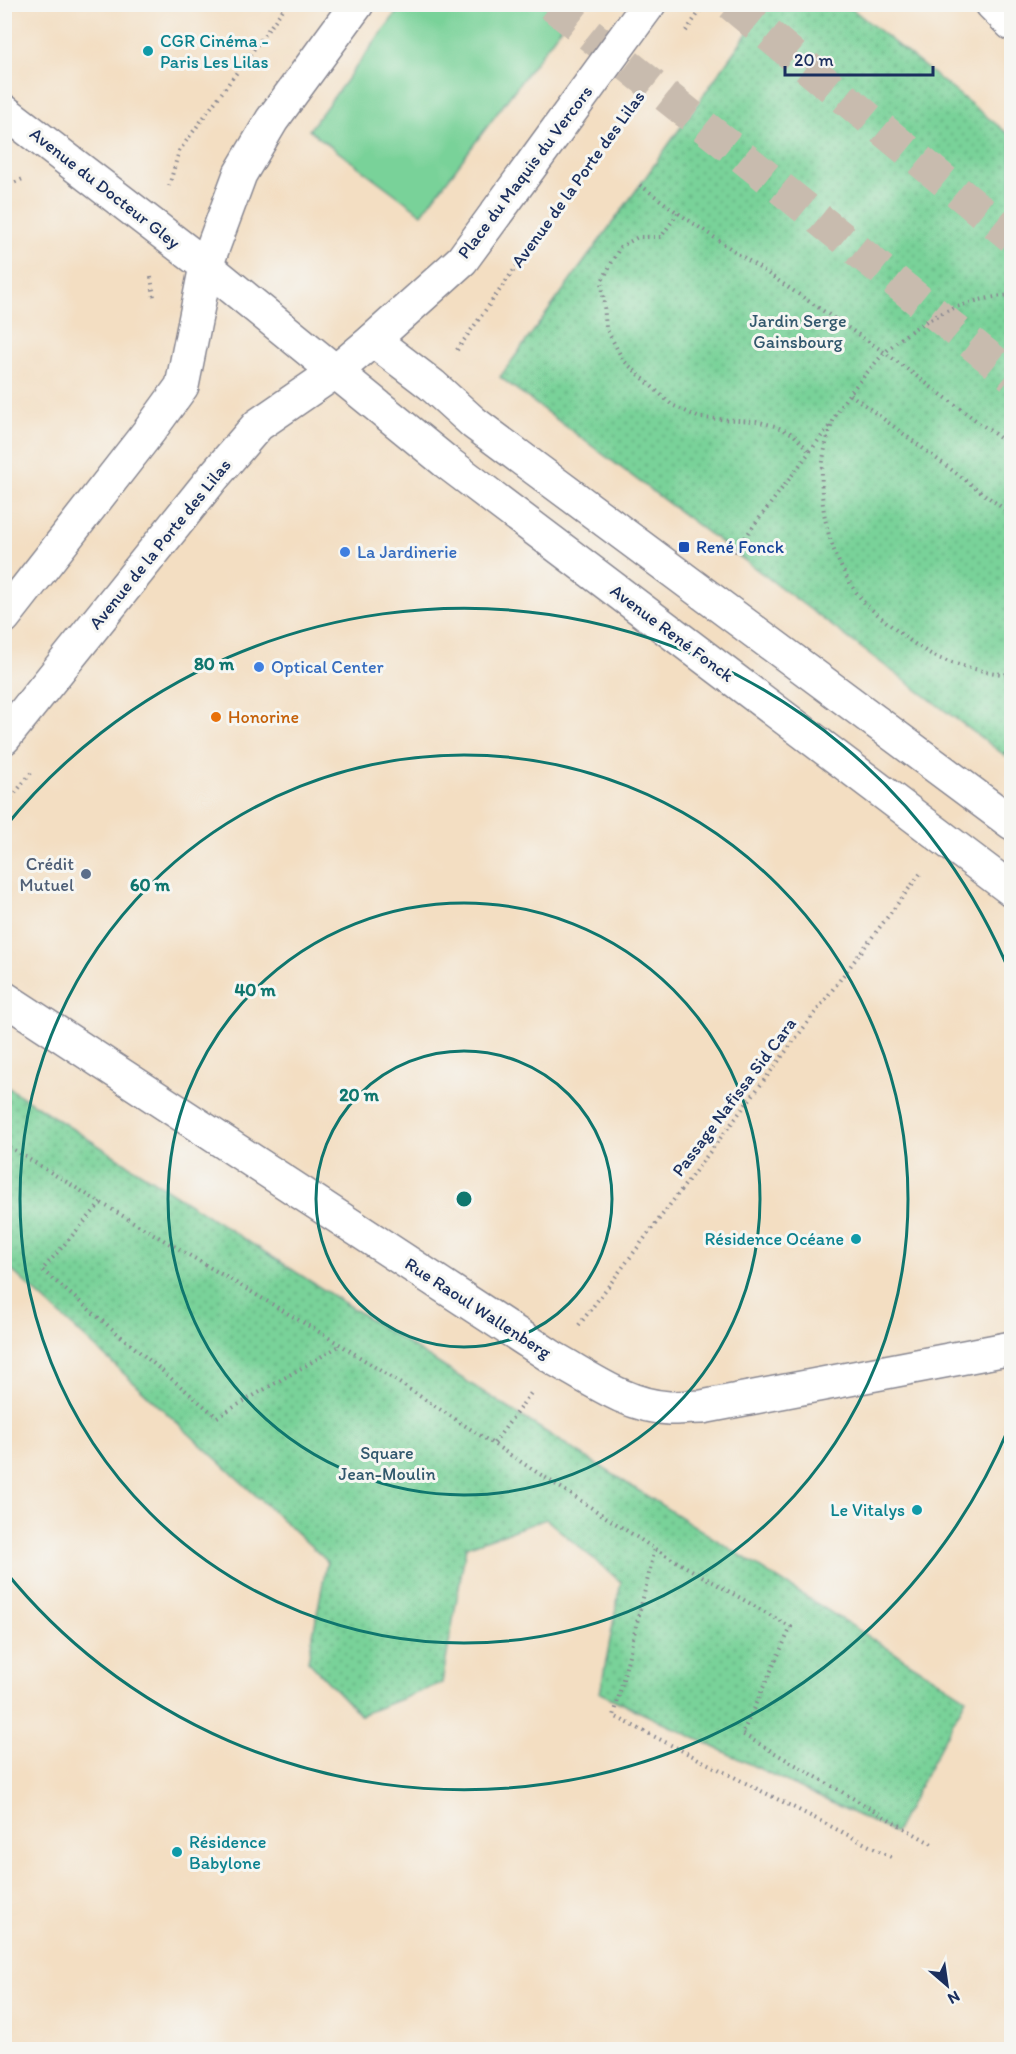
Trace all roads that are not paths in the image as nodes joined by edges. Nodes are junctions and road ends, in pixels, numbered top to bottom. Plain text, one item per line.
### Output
1 (357, 4) edge
2 (649, 4) edge
3 (4, 111) edge
4 (206, 266) junction
5 (373, 340) junction
6 (335, 372) junction
7 (4, 617) edge
8 (4, 738) edge
9 (1011, 823) edge
10 (1011, 890) edge
11 (4, 998) edge
12 (1011, 1348) edge

1 - 4 main road
2 - 5 main road, Place du Maquis du Vercors
3 - 4 main road, Avenue du Docteur Gley
4 - 6 main road
4 - 7 main road
5 - 6 main road, Place du Maquis du Vercors
5 - 9 main road
6 - 8 main road, Avenue de la Porte des Lilas
6 - 10 main road, Avenue René Fonck
11 - 12 main road, Rue Raoul Wallenberg

